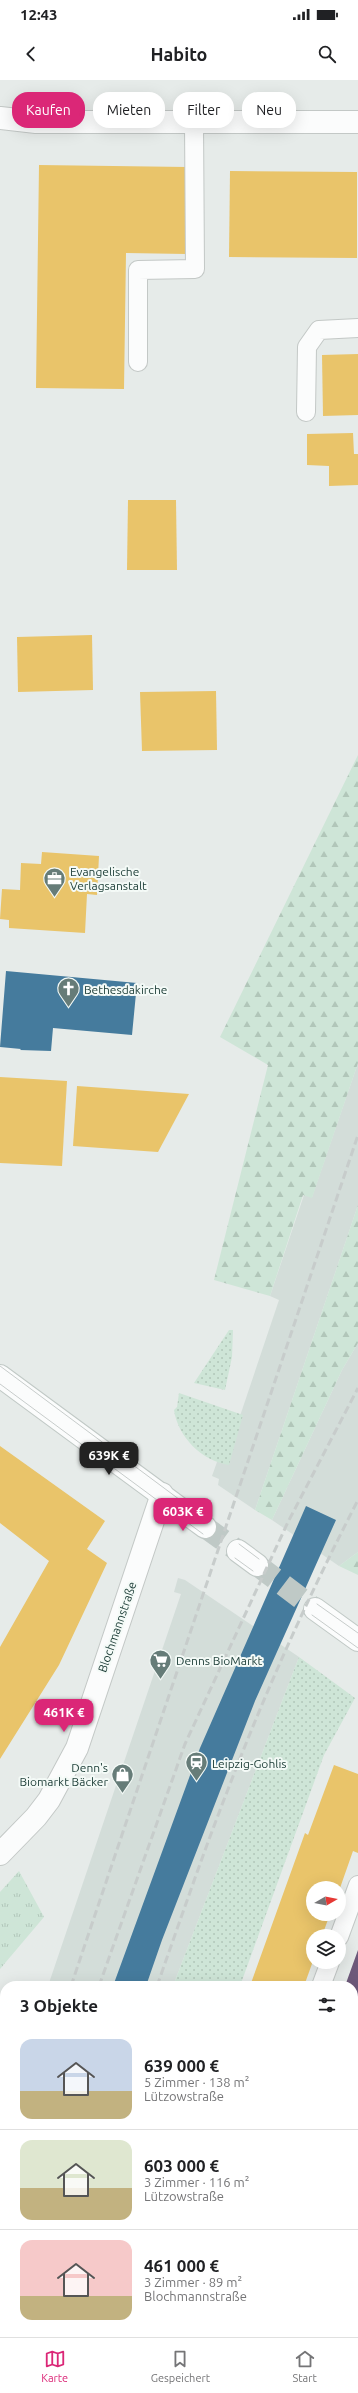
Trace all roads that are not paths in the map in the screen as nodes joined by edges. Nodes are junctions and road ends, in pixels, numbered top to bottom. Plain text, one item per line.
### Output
1 (0, 118) edge
2 (173, 122) edge
3 (234, 122) edge
4 (358, 122) edge
5 (194, 128) edge
6 (358, 328) edge
7 (138, 362) dead end
8 (306, 412) dead end
9 (0, 1376) edge
10 (162, 1494) junction
11 (205, 1527) tunnel mouth
12 (238, 1551) tunnel mouth
13 (257, 1565) tunnel mouth
14 (315, 1609) tunnel mouth
15 (358, 1640) edge
16 (0, 1854) edge
17 (358, 1884) edge
18 (342, 1929) edge
19 (327, 1969) edge
20 (323, 1981) edge

1 - 2 street
3 - 4 street
5 - 7 lane
6 - 8 lane
9 - 10 street
10 - 11 street
10 - 16 street, Blochmannstraße
12 - 13 street
14 - 15 street
17 - 18 lane
19 - 20 lane

